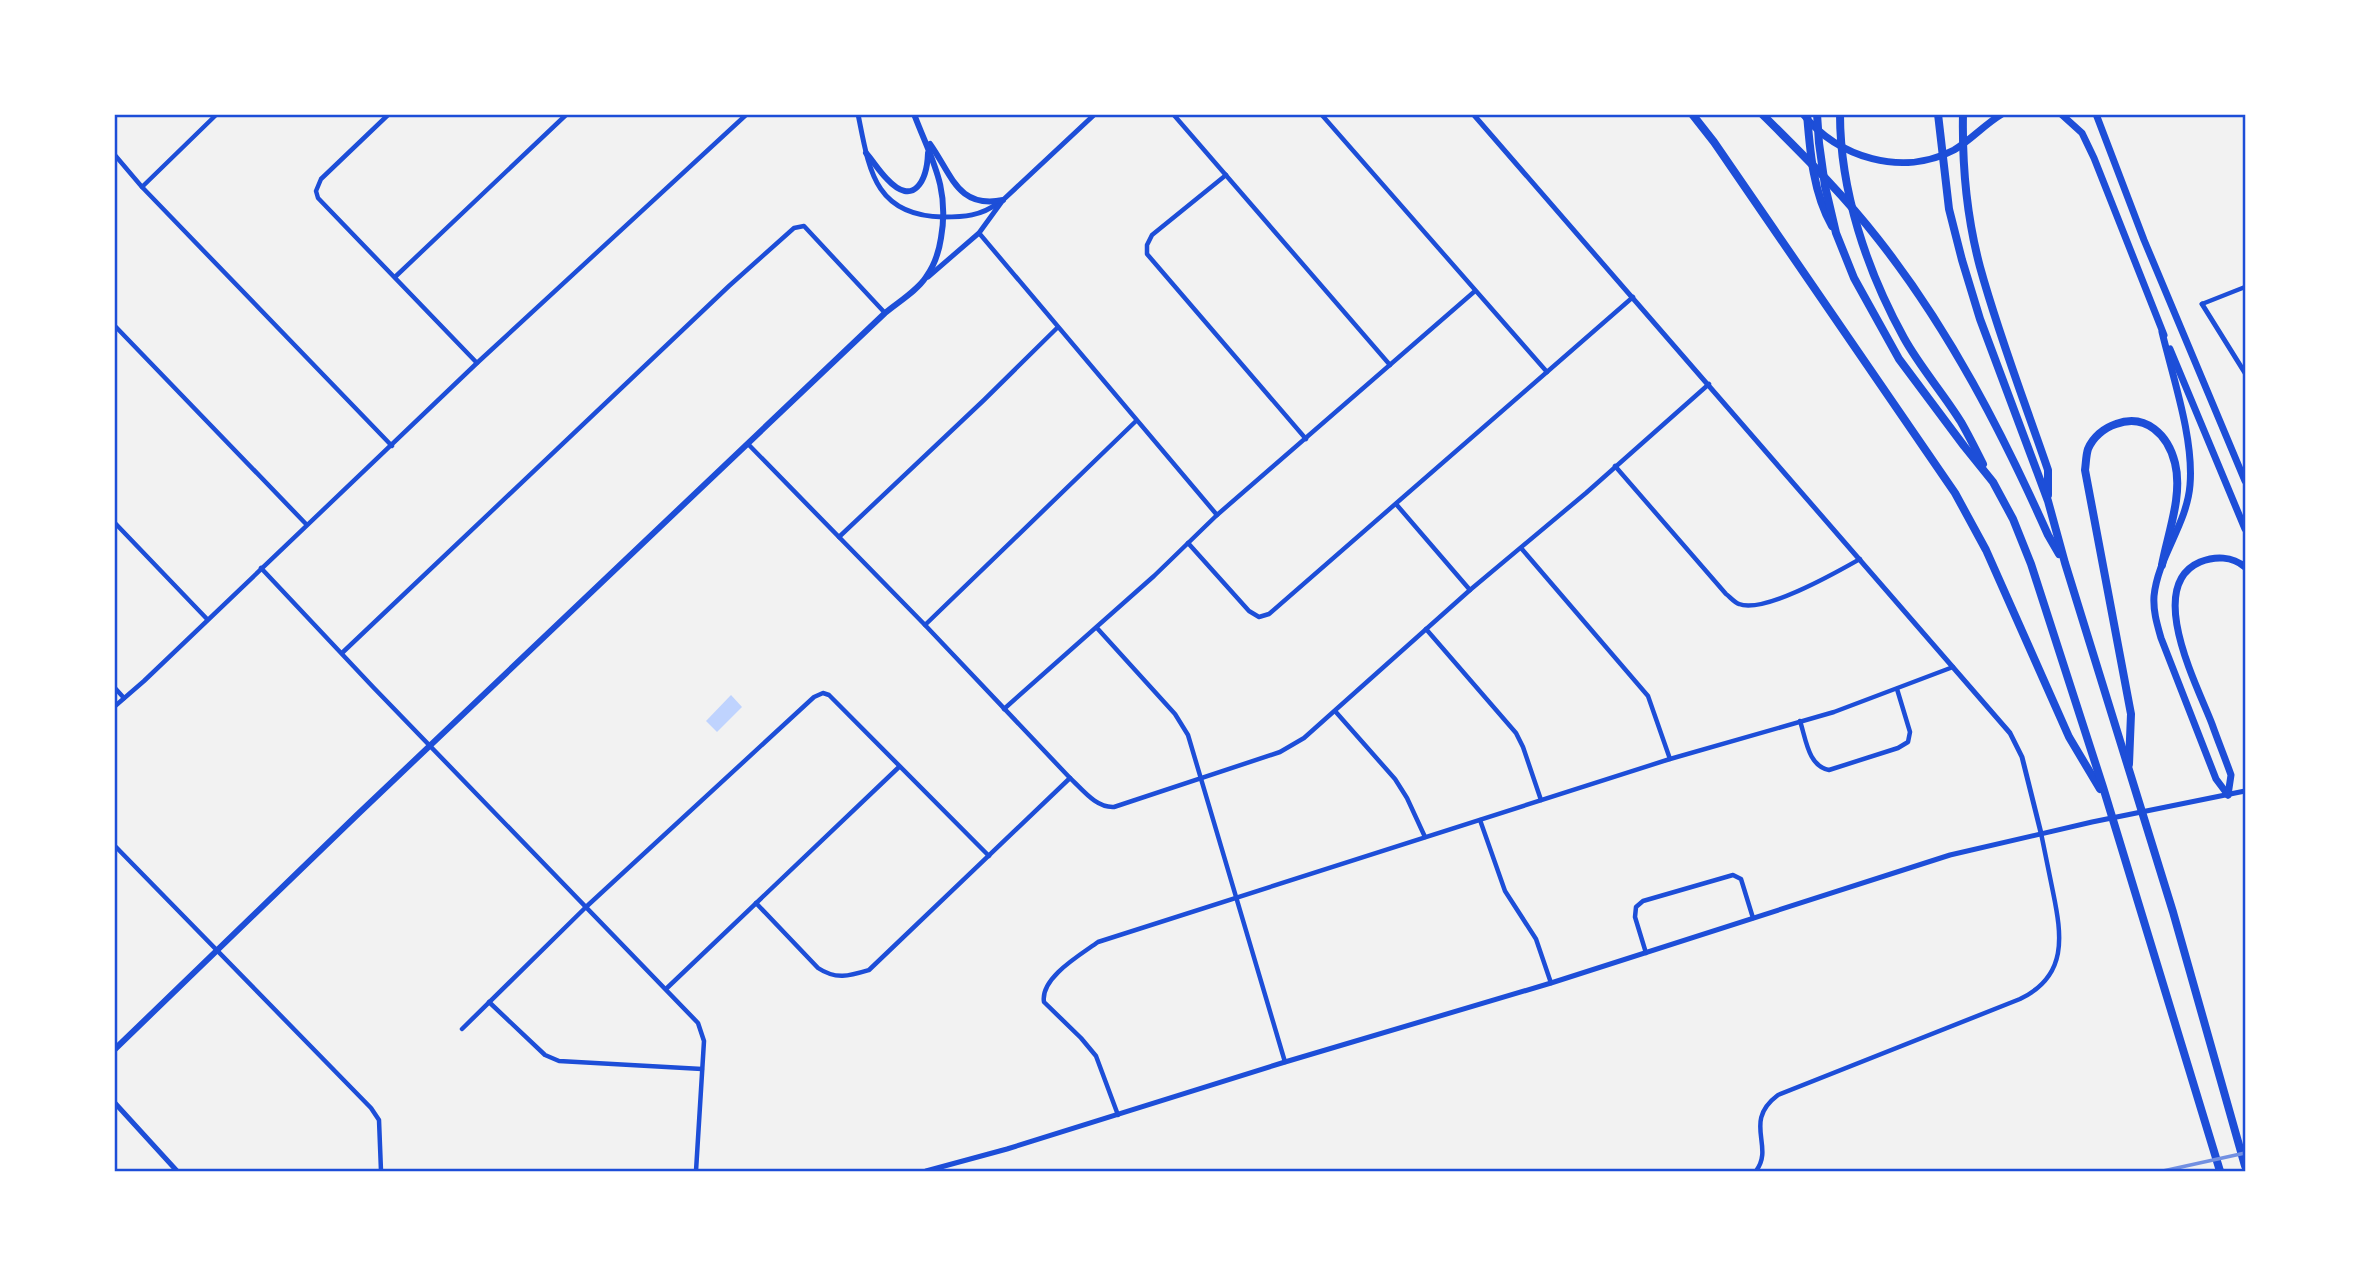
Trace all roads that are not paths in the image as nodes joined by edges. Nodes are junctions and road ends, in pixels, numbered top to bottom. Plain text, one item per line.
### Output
1 (217, 114) edge
2 (389, 114) edge
3 (567, 114) edge
4 (747, 114) edge
5 (858, 114) edge
6 (914, 114) edge
7 (1096, 114) edge
8 (1173, 114) edge
9 (1321, 114) edge
10 (1473, 114) edge
11 (1692, 114) edge
12 (1762, 114) edge
13 (1805, 114) edge
14 (1817, 114) edge
15 (1840, 114) edge
16 (1938, 114) edge
17 (1964, 114) edge
18 (2002, 114) edge
19 (2061, 114) edge
20 (2096, 114) edge
21 (922, 134) junction
22 (866, 153) junction
23 (114, 154) edge
24 (1226, 175) junction
25 (142, 187) junction
26 (1003, 200) junction
27 (945, 217) junction
28 (979, 233) junction
29 (1836, 233) junction
30 (395, 277) junction
31 (925, 279) junction
32 (2245, 287) edge
33 (1475, 291) junction
34 (1633, 298) junction
35 (2202, 304) joint
36 (885, 313) junction
37 (114, 325) edge
38 (1057, 328) junction
39 (2162, 332) junction
40 (477, 363) junction
41 (1390, 365) junction
42 (1547, 372) junction
43 (2244, 374) edge
44 (1709, 384) junction
45 (1136, 421) junction
46 (1306, 440) junction
47 (748, 444) junction
48 (2231, 445) junction
49 (392, 446) junction
50 (1615, 466) junction
51 (2245, 466) edge
52 (2245, 481) edge
53 (1993, 482) junction
54 (2048, 501) junction
55 (1396, 504) junction
56 (1217, 515) junction
57 (114, 522) edge
58 (306, 524) junction
59 (2245, 529) edge
60 (839, 537) junction
61 (1188, 543) junction
62 (1521, 548) junction
63 (1860, 559) junction
64 (2064, 562) junction
65 (2162, 565) junction
66 (2245, 567) edge
67 (261, 568) junction
68 (1470, 590) junction
69 (207, 619) junction
70 (925, 625) junction
71 (1096, 628) junction
72 (1426, 629) junction
73 (342, 653) junction
74 (1954, 667) junction
75 (114, 687) edge
76 (1897, 689) junction
77 (124, 698) junction
78 (114, 707) edge
79 (1004, 709) junction
80 (1335, 711) junction
81 (1800, 721) junction
82 (430, 747) junction
83 (1670, 760) junction
84 (900, 767) junction
85 (2129, 770) junction
86 (1070, 778) junction
87 (1201, 778) junction
88 (2245, 791) edge
89 (2228, 795) junction
90 (1541, 800) junction
91 (2106, 800) junction
92 (1480, 820) junction
93 (2041, 834) junction
94 (1425, 837) junction
95 (114, 845) edge
96 (989, 856) junction
97 (1237, 899) junction
98 (755, 903) junction
99 (586, 907) junction
100 (1753, 918) junction
101 (216, 949) junction
102 (1646, 953) junction
103 (1551, 983) junction
104 (667, 988) junction
105 (489, 1002) junction
106 (461, 1029) dead end
107 (114, 1050) edge
108 (1285, 1062) junction
109 (702, 1069) junction
110 (114, 1102) edge
111 (1118, 1115) junction
112 (2245, 1166) edge
113 (177, 1171) edge
114 (381, 1171) edge
115 (696, 1171) edge
116 (926, 1171) edge
117 (1756, 1171) edge
118 (2220, 1171) edge

1 - 25 street
2 - 30 street
3 - 30 street
4 - 40 street
5 - 22 street
6 - 21 main road
7 - 26 street
8 - 24 street
9 - 33 street
10 - 34 street
11 - 91 highway
12 - 64 highway
13 - 18 highway
13 - 29 highway
14 - 29 highway
15 - 53 highway
16 - 54 highway
17 - 54 highway
19 - 39 highway
20 - 48 highway
21 - 22 main road
21 - 26 main road
21 - 27 main road
22 - 27 street
23 - 25 street
24 - 41 street
24 - 46 street
25 - 49 street
26 - 27 street
26 - 28 street
27 - 31 main road
28 - 31 street
28 - 38 street
29 - 53 highway
30 - 40 street
31 - 36 main road
32 - 35 street
33 - 41 street
33 - 42 street
34 - 42 street
34 - 44 street
35 - 43 street
36 - 47 main road
36 - 73 street
37 - 58 street
38 - 45 street
38 - 60 street
39 - 59 highway
39 - 65 highway
40 - 49 street
41 - 46 street
42 - 55 street
44 - 50 street
44 - 63 street
45 - 56 street
45 - 70 street
46 - 56 street
47 - 60 street
47 - 82 main road
48 - 51 highway
48 - 52 highway
49 - 58 street
50 - 62 street
50 - 63 street
53 - 91 highway
54 - 64 highway
55 - 61 street
55 - 68 street
56 - 61 street
57 - 69 street
58 - 67 street
60 - 70 street
61 - 71 street
62 - 68 street
62 - 83 street
63 - 74 street
64 - 85 highway
65 - 85 highway
65 - 89 highway
66 - 89 highway
67 - 69 street
67 - 73 street
68 - 72 street
69 - 77 street
70 - 79 street
71 - 79 street
71 - 87 street
72 - 80 street
72 - 90 street
73 - 82 street
74 - 76 street
74 - 93 street
75 - 77 street
76 - 81 street
76 - 81 street
77 - 78 street
79 - 86 street
80 - 87 street
80 - 94 street
81 - 83 street
82 - 99 street
82 - 101 main road
83 - 90 street
84 - 96 street
84 - 98 street
84 - 99 street
85 - 112 highway
86 - 87 street
86 - 96 street
87 - 97 street
88 - 89 street
89 - 93 street
90 - 92 street
91 - 118 highway
92 - 94 street
92 - 103 street
93 - 100 street
93 - 117 street
94 - 97 street
95 - 101 street
96 - 98 street
97 - 108 street
97 - 111 street
98 - 104 street
99 - 104 street
99 - 105 street
100 - 102 street
100 - 102 street
101 - 107 main road
101 - 114 street
102 - 103 street
103 - 108 street
104 - 109 street
105 - 106 street
105 - 109 street
108 - 111 street
109 - 115 street
110 - 113 street
111 - 116 street

